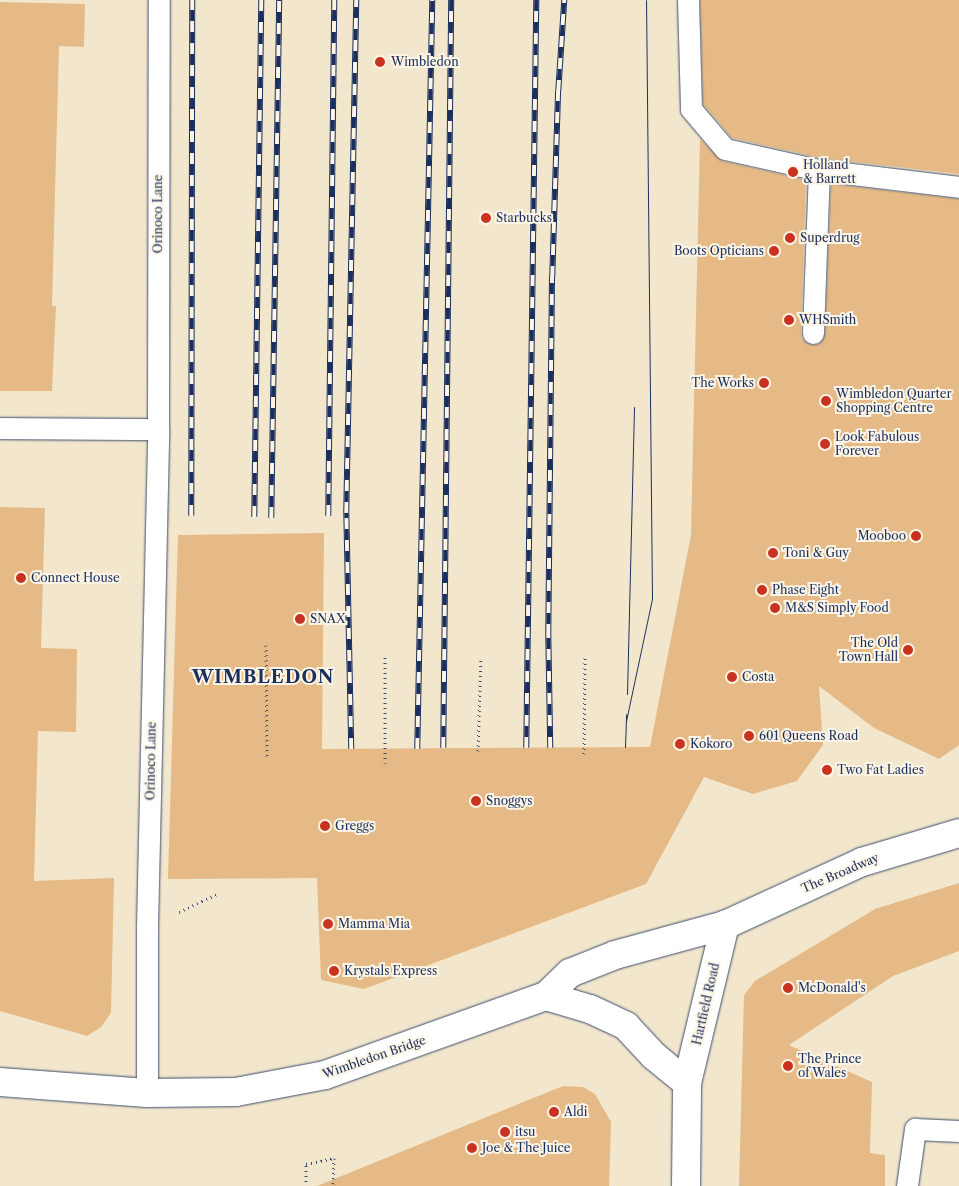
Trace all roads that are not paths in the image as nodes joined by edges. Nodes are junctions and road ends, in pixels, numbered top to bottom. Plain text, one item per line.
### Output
1 (159, 0) edge
2 (688, 0) edge
3 (819, 170) junction
4 (959, 187) edge
5 (813, 333) dead end
6 (0, 428) edge
7 (158, 429) junction
8 (959, 832) edge
9 (725, 925) junction
10 (546, 996) junction
11 (0, 1082) edge
12 (687, 1083) junction
13 (147, 1093) junction
14 (959, 1131) edge
15 (686, 1186) edge
16 (907, 1186) edge

1 - 7 lane, Orinoco Lane
2 - 3 lane
3 - 4 lane
3 - 5 lane
6 - 7 lane
7 - 13 lane, Orinoco Lane
8 - 9 main road, The Broadway
9 - 10 main road, Wimbledon Bridge
9 - 12 main road, Hartfield Road
10 - 12 main road
10 - 13 main road, Wimbledon Bridge
11 - 13 main road, Wimbledon Bridge
12 - 15 main road, Hartfield Road
14 - 16 lane

